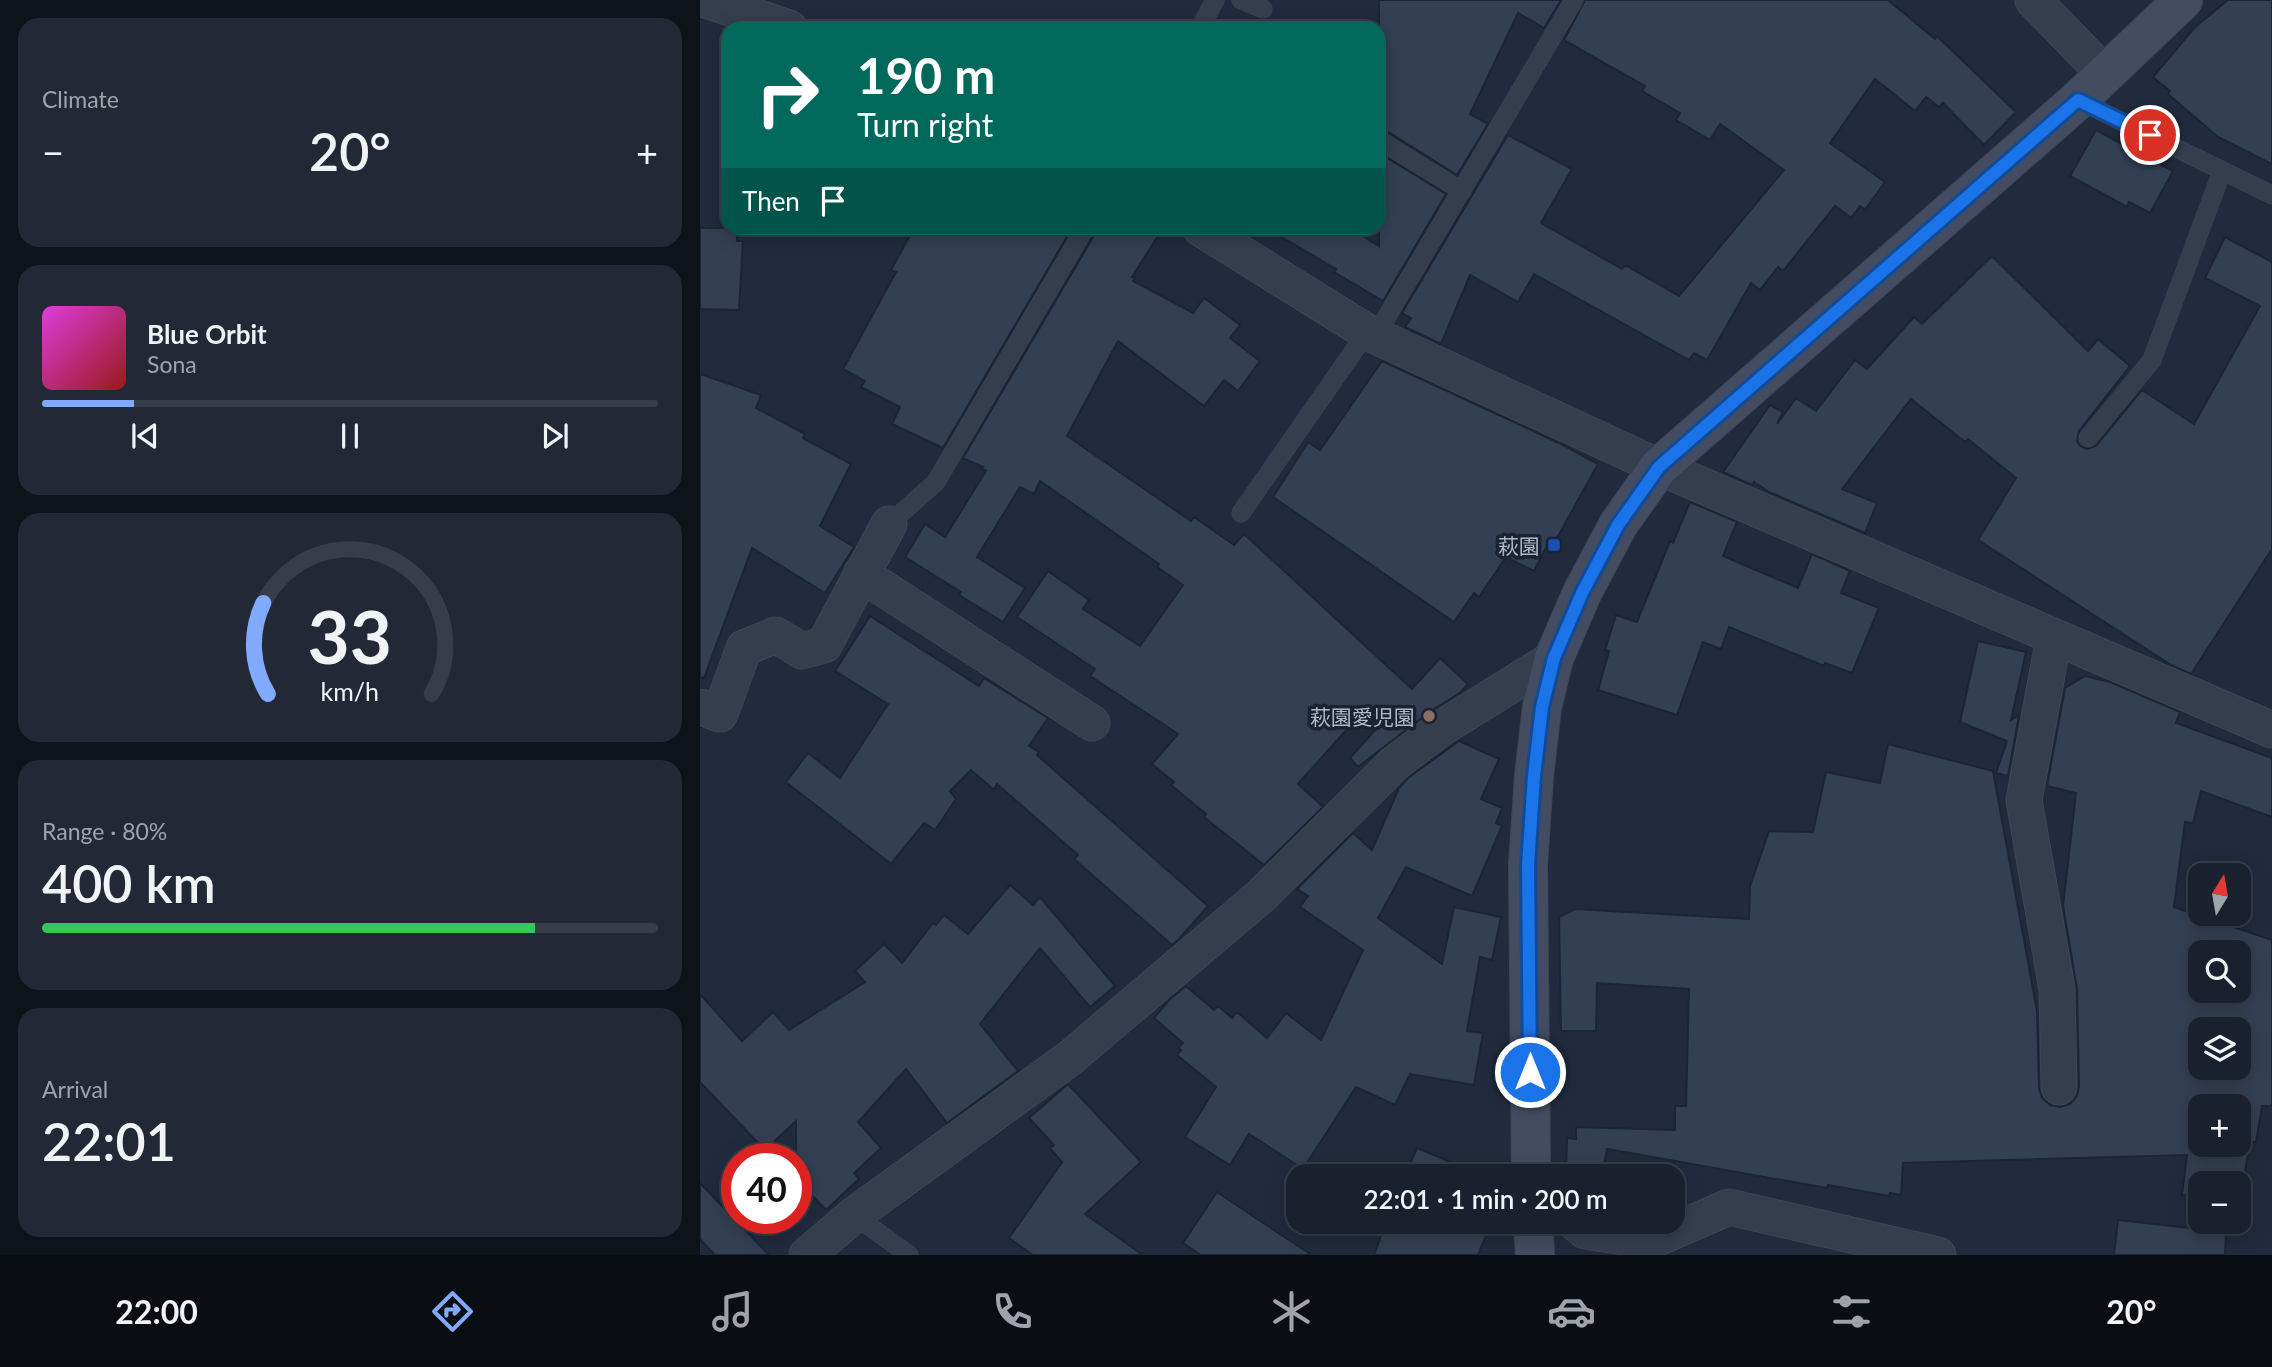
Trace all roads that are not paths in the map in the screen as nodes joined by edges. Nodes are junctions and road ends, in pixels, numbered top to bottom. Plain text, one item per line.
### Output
1 (706, 0) edge
2 (1215, 0) edge
3 (1241, 0) edge
4 (1574, 0) edge
5 (2033, 0) edge
6 (2183, 0) edge
7 (1263, 9) dead end
8 (768, 21) edge
9 (1204, 21) edge
10 (2106, 75) junction
11 (2078, 100) junction
12 (1386, 144) edge
13 (2222, 171) junction
14 (1462, 191) junction
15 (2272, 195) edge
16 (1081, 235) edge
17 (1211, 235) edge
18 (1367, 332) junction
19 (2088, 438) dead end
20 (1659, 467) junction
21 (1241, 513) dead end
22 (889, 524) joint
23 (862, 574) junction
24 (2054, 637) junction
25 (1554, 658) junction
26 (700, 707) edge
27 (1092, 723) dead end
28 (2272, 730) edge
29 (2059, 1087) dead end
30 (1531, 1164) edge
31 (853, 1216) junction
32 (1685, 1226) edge
33 (1534, 1234) edge
34 (1605, 1234) edge
35 (1667, 1234) edge
36 (807, 1255) edge
37 (909, 1255) edge
38 (1535, 1255) edge
39 (1938, 1255) edge

1 - 8 street
2 - 9 lane
3 - 7 lane
4 - 14 lane
5 - 10 street
6 - 10 street
10 - 11 street
11 - 13 lane
11 - 20 street
12 - 14 lane
13 - 15 lane
13 - 19 lane
14 - 18 lane
16 - 22 lane
17 - 18 street
18 - 20 street
18 - 21 lane
20 - 24 street
20 - 25 street
22 - 23 street
23 - 26 street
23 - 27 street
24 - 28 street
24 - 29 street
25 - 30 street
25 - 31 street
31 - 36 street
31 - 37 lane
32 - 39 street
33 - 38 street
34 - 35 street

